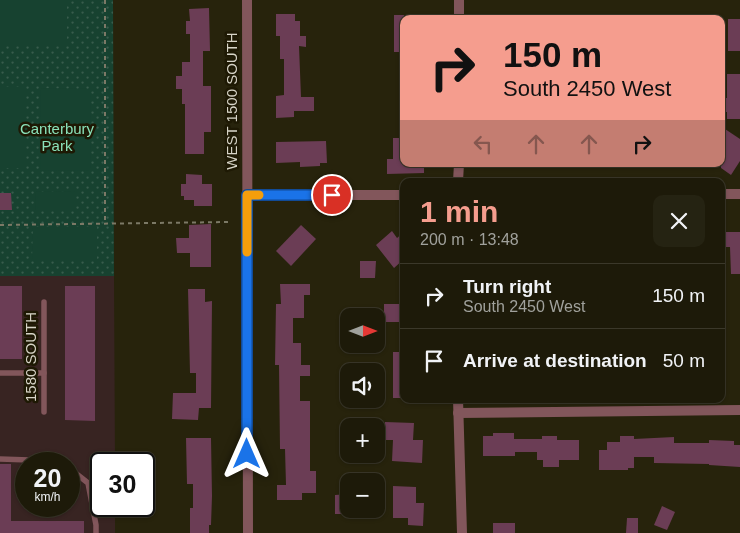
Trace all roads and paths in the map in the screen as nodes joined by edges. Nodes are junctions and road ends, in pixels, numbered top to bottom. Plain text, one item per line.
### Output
1 (105, 0) edge
2 (247, 0) edge
3 (459, 0) edge
4 (459, 15) edge
5 (725, 194) edge
6 (740, 194) edge
7 (247, 195) junction
8 (400, 195) edge
9 (229, 222) dead end
10 (105, 224) junction
11 (0, 225) edge
12 (44, 302) dead end
13 (0, 373) edge
14 (44, 373) junction
15 (458, 403) edge
16 (740, 410) edge
17 (44, 412) dead end
18 (458, 413) junction
19 (0, 458) edge
20 (15, 459) edge
21 (80, 477) edge
22 (96, 533) edge
23 (248, 533) edge
24 (462, 533) edge

1 - 10 path
2 - 7 street, WEST 1500 SOUTH
3 - 4 street
5 - 6 street
7 - 8 street
7 - 23 street, WEST 1500 SOUTH
9 - 10 path
10 - 11 path
12 - 14 lane, 1580 SOUTH
13 - 14 lane
14 - 17 lane, 1580 SOUTH
15 - 18 street
16 - 18 street
18 - 24 street
19 - 20 lane
21 - 22 lane

